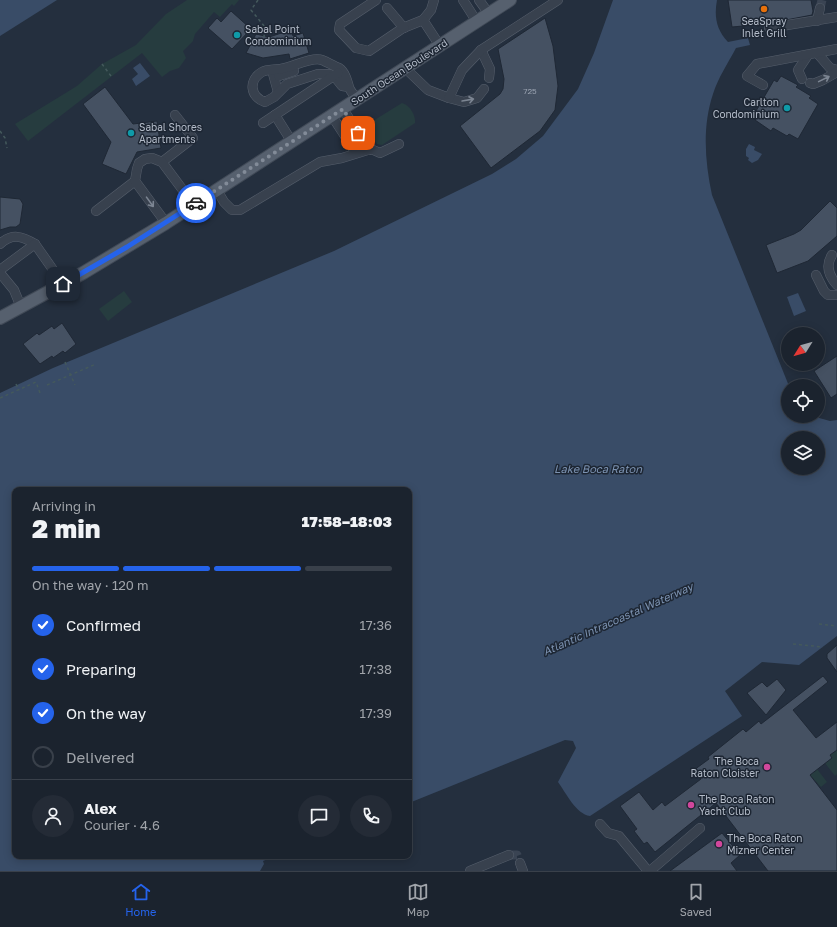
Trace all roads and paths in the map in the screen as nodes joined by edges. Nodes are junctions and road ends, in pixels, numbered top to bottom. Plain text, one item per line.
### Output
1 (258, 0) edge
2 (376, 0) edge
3 (434, 0) edge
4 (463, 0) edge
5 (480, 0) edge
6 (510, 0) edge
7 (558, 0) edge
8 (387, 8) dead end
9 (820, 8) tunnel mouth
10 (489, 14) junction
11 (837, 17) edge
12 (423, 20) junction
13 (818, 21) junction
14 (477, 22) junction
15 (404, 28) junction
16 (769, 28) dead end
17 (264, 37) dead end
18 (440, 46) junction
19 (837, 49) edge
20 (481, 50) junction
21 (818, 54) junction
22 (808, 55) junction
23 (102, 64) dead end
24 (405, 68) junction
25 (272, 70) junction
26 (837, 71) edge
27 (335, 74) junction
28 (111, 76) dead end
29 (283, 77) junction
30 (489, 78) dead end
31 (763, 86) dead end
32 (484, 89) dead end
33 (278, 92) junction
34 (448, 98) junction
35 (357, 99) junction
36 (343, 109) junction
37 (175, 115) dead end
38 (275, 115) junction
39 (332, 116) junction
40 (263, 123) dead end
41 (0, 131) edge
42 (292, 142) junction
43 (398, 144) dead end
44 (7, 148) dead end
45 (369, 150) junction
46 (356, 153) junction
47 (162, 162) junction
48 (135, 181) junction
49 (217, 190) junction
50 (194, 205) junction
51 (96, 211) dead end
52 (166, 223) junction
53 (0, 244) edge
54 (35, 244) junction
55 (832, 255) dead end
56 (0, 272) edge
57 (816, 275) dead end
58 (63, 284) junction
59 (837, 285) edge
60 (837, 295) edge
61 (21, 307) junction
62 (0, 318) edge
63 (65, 362) dead end
64 (96, 364) dead end
65 (71, 375) junction
66 (16, 384) dead end
67 (75, 385) dead end
68 (47, 386) dead end
69 (19, 390) junction
70 (40, 393) dead end
71 (0, 398) edge
72 (819, 624) dead end
73 (837, 626) edge
74 (793, 644) dead end
75 (823, 647) dead end
76 (600, 824) dead end
77 (700, 828) dead end
78 (509, 855) dead end
79 (490, 867) edge
80 (470, 871) edge
81 (649, 871) edge

1 - 17 path
2 - 15 lane
3 - 12 lane
4 - 14 lane
5 - 10 lane
6 - 10 main road, South Ocean Boulevard
7 - 20 lane
8 - 15 lane
9 - 13 lane
10 - 14 main road, South Ocean Boulevard
11 - 13 lane
12 - 15 lane
12 - 18 lane
13 - 16 lane
14 - 18 main road, South Ocean Boulevard
18 - 24 main road, South Ocean Boulevard
19 - 21 lane
20 - 30 lane
20 - 34 lane
21 - 22 lane
21 - 26 lane
22 -> 26 lane
22 - 31 lane
23 - 28 path
24 - 34 lane
24 - 35 main road, South Ocean Boulevard
25 - 29 lane
25 - 33 lane
25 - 33 lane
27 - 29 lane
27 - 29 lane
27 - 35 lane
27 - 38 lane
29 - 33 lane
34 -> 32 lane
35 - 36 main road, South Ocean Boulevard
36 - 39 main road, South Ocean Boulevard
36 - 45 lane
37 - 47 lane
38 - 40 lane
38 - 42 lane
39 - 42 main road, South Ocean Boulevard
39 - 46 lane
41 - 44 path
42 - 49 main road, South Ocean Boulevard
43 - 45 lane
45 - 46 lane
46 - 49 lane
47 - 48 lane
47 - 50 lane
48 - 51 lane
48 -> 52 lane
49 - 50 main road, South Ocean Boulevard
50 - 52 main road, South Ocean Boulevard
52 - 58 main road, South Ocean Boulevard
53 - 54 lane
54 - 56 lane
54 - 58 lane
55 - 59 lane
56 - 61 lane
57 - 60 lane
58 - 61 main road, South Ocean Boulevard
61 - 62 main road, South Ocean Boulevard
63 - 65 path
64 - 65 path
65 - 67 path
65 - 68 path
66 - 69 path
69 - 70 path
69 - 71 path
72 - 73 path
74 - 75 path
76 - 81 lane
77 - 81 lane
78 - 79 lane
79 - 80 lane

